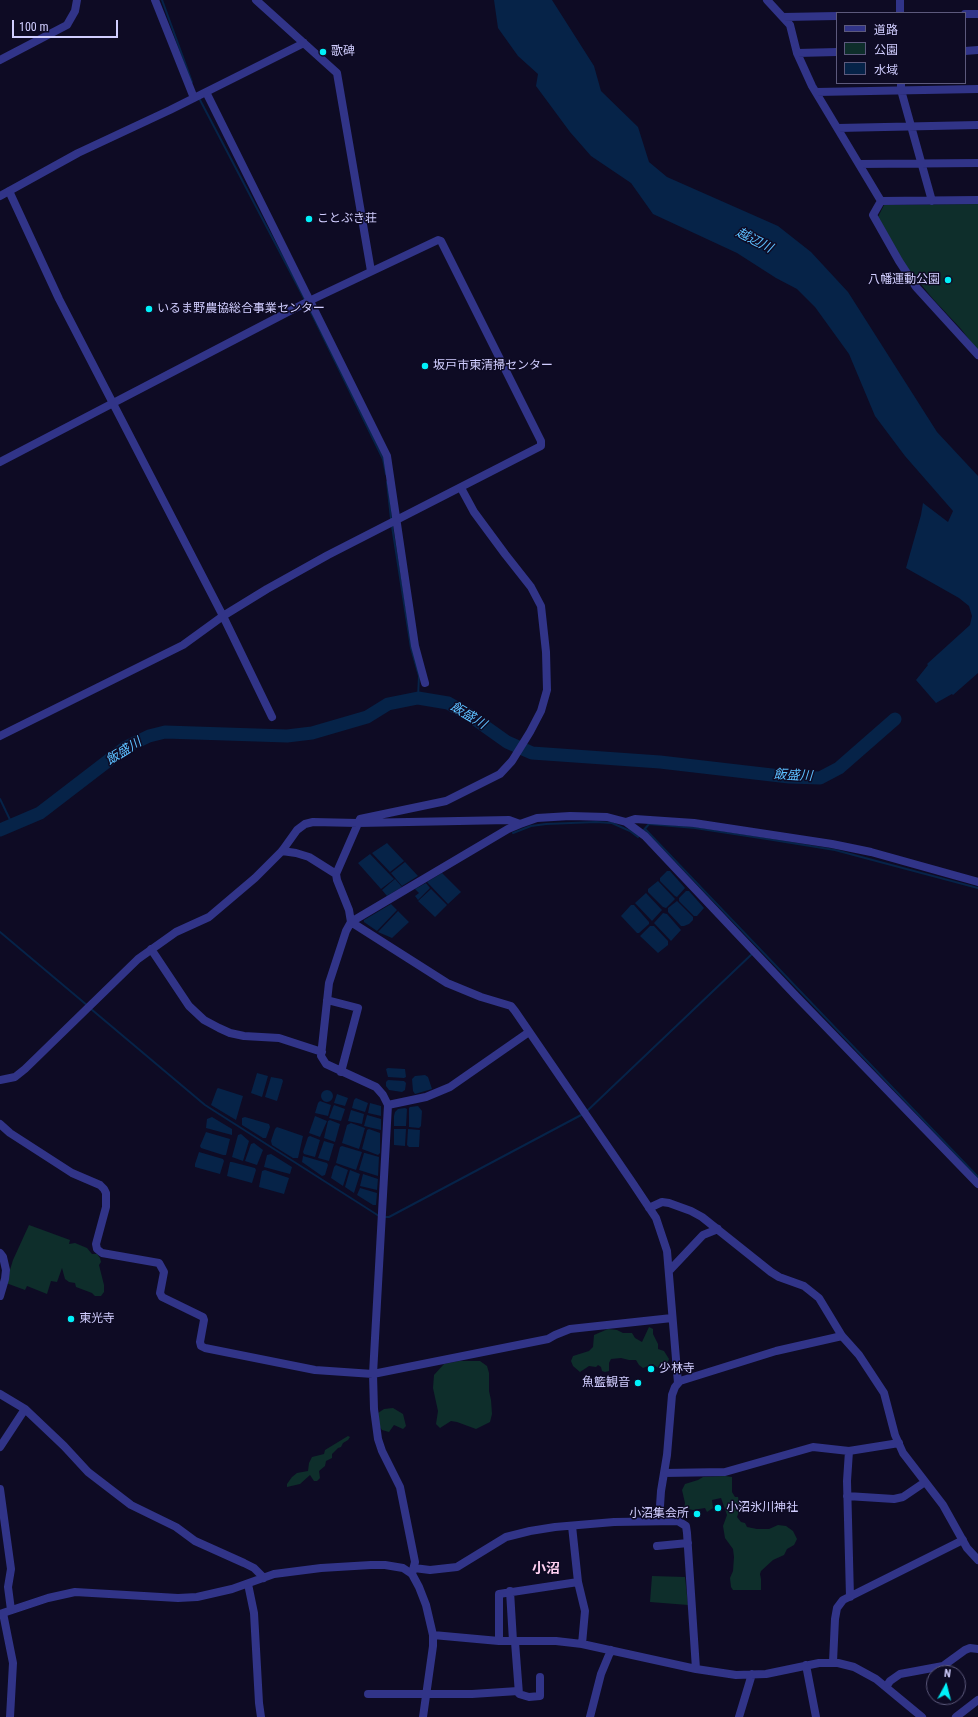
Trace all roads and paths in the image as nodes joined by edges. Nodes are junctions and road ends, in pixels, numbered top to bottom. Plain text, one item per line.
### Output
1 (77, 0) edge
2 (155, 0) edge
3 (256, 0) edge
4 (767, 0) edge
5 (900, 0) edge
6 (900, 12) edge
7 (966, 14) edge
8 (978, 14) edge
9 (836, 16) edge
10 (783, 17) junction
11 (304, 43) junction
12 (978, 50) edge
13 (966, 51) edge
14 (836, 52) edge
15 (797, 53) junction
16 (0, 60) edge
17 (901, 86) edge
18 (978, 89) edge
19 (206, 92) junction
20 (816, 92) junction
21 (194, 98) junction
22 (911, 126) junction
23 (978, 126) edge
24 (838, 128) junction
25 (921, 163) junction
26 (978, 163) edge
27 (859, 164) junction
28 (9, 191) junction
29 (0, 196) edge
30 (881, 200) junction
31 (978, 200) edge
32 (932, 201) junction
33 (371, 271) junction
34 (309, 301) junction
35 (978, 355) edge
36 (112, 402) junction
37 (0, 462) edge
38 (461, 488) junction
39 (396, 520) junction
40 (223, 616) junction
41 (425, 683) dead end
42 (272, 717) dead end
43 (0, 736) edge
44 (626, 822) junction
45 (358, 824) junction
46 (520, 824) junction
47 (282, 851) junction
48 (336, 874) junction
49 (978, 882) edge
50 (351, 922) junction
51 (151, 949) junction
52 (327, 1000) junction
53 (529, 1032) junction
54 (322, 1052) junction
55 (341, 1072) junction
56 (0, 1081) edge
57 (388, 1105) junction
58 (0, 1124) edge
59 (978, 1184) edge
60 (649, 1208) junction
61 (718, 1228) junction
62 (0, 1253) edge
63 (669, 1272) junction
64 (0, 1296) edge
65 (672, 1318) junction
66 (842, 1336) junction
67 (373, 1374) junction
68 (678, 1383) junction
69 (0, 1394) edge
70 (25, 1409) junction
71 (899, 1443) junction
72 (0, 1447) edge
73 (849, 1451) junction
74 (664, 1473) junction
75 (925, 1482) junction
76 (0, 1490) edge
77 (847, 1496) junction
78 (659, 1521) junction
79 (572, 1526) junction
80 (963, 1540) junction
81 (688, 1543) junction
82 (657, 1546) dead end
83 (978, 1560) edge
84 (413, 1571) junction
85 (264, 1578) junction
86 (578, 1582) junction
87 (248, 1584) junction
88 (4, 1586) edge
89 (510, 1591) junction
90 (850, 1597) junction
91 (5, 1612) edge
92 (433, 1635) junction
93 (499, 1641) junction
94 (514, 1642) junction
95 (582, 1644) junction
96 (978, 1649) edge
97 (611, 1650) junction
98 (833, 1662) junction
99 (806, 1666) junction
100 (696, 1669) junction
101 (752, 1674) junction
102 (540, 1677) dead end
103 (886, 1687) junction
104 (518, 1691) junction
105 (368, 1694) dead end
106 (426, 1694) junction
107 (978, 1700) edge
108 (10, 1717) edge
109 (261, 1717) edge
110 (423, 1717) edge
111 (590, 1717) edge
112 (739, 1717) edge
113 (816, 1717) edge
114 (922, 1717) edge
115 (956, 1717) edge

1 - 16 street
2 - 21 street
3 - 11 street
4 - 10 street
5 - 6 street
7 - 8 street
9 - 10 street
10 - 15 street
11 - 19 street
11 - 33 street
12 - 13 street
14 - 15 street
15 - 20 street
17 - 18 street
17 - 20 street
17 - 22 street
19 - 21 street
19 - 34 street
20 - 24 street
21 - 28 street
22 - 23 street
22 - 24 street
22 - 25 street
24 - 27 street
25 - 26 street
25 - 27 street
25 - 32 street
27 - 30 street
28 - 29 street
28 - 36 street
30 - 32 street
30 - 35 street
31 - 32 street
33 - 34 street
33 - 38 street
34 - 36 street
34 - 39 street
36 - 37 street
36 - 40 street
38 - 39 street
38 - 45 street
39 - 40 street
39 - 41 street
40 - 42 street
40 - 43 street
44 - 46 street
44 - 49 street
44 - 59 street
45 - 46 street
45 - 47 street
45 - 48 street
46 - 50 street
47 - 48 street
47 - 51 street
48 - 50 street
50 - 52 street
50 - 53 street
51 - 54 street
51 - 56 street
52 - 54 street
52 - 55 street
53 - 57 street
53 - 60 street
54 - 55 street
55 - 57 street
57 - 67 street
58 - 67 street
60 - 61 street
60 - 63 street
61 - 63 street
61 - 66 street
62 - 64 street
63 - 65 street
65 - 67 street
65 - 68 street
66 - 68 street
66 - 71 street
67 - 84 street
68 - 74 street
69 - 70 street
70 - 72 street
70 - 85 street
71 - 73 street
71 - 75 street
73 - 74 street
73 - 77 street
74 - 78 street
75 - 77 street
75 - 80 street
76 - 88 street
77 - 90 street
78 - 79 street
78 - 81 street
79 - 84 street
79 - 86 street
80 - 83 street
80 - 90 street
81 - 82 street
81 - 100 street
84 - 85 street
84 - 92 street
85 - 87 street
86 - 89 street
86 - 95 street
87 - 91 street
87 - 109 street
88 - 91 street
89 - 93 street
89 - 94 street
90 - 98 street
91 - 108 street
92 - 93 street
92 - 106 street
93 - 94 street
94 - 95 street
94 - 104 street
95 - 97 street
96 - 103 street
97 - 100 street
97 - 111 street
98 - 99 street
98 - 103 street
99 - 101 street
99 - 113 street
100 - 101 street
101 - 112 street
102 - 104 street
103 - 114 street
104 - 106 street
105 - 106 street
106 - 110 street
107 - 115 street

